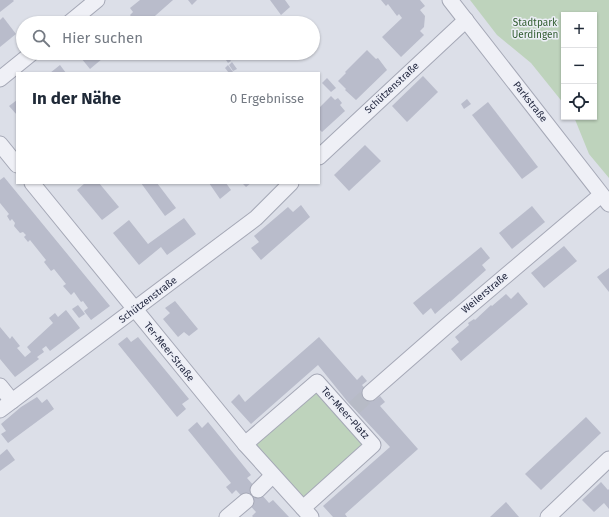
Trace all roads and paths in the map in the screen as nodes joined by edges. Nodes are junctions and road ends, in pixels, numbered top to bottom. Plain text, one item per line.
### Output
1 (97, 0) edge
2 (450, 0) edge
3 (78, 16) edge
4 (466, 20) junction
5 (23, 60) edge
6 (0, 79) edge
7 (0, 144) edge
8 (320, 156) edge
9 (16, 164) edge
10 (33, 184) edge
11 (290, 184) edge
12 (605, 200) edge
13 (135, 310) junction
14 (0, 386) edge
15 (370, 393) tunnel mouth
16 (6, 405) edge
17 (245, 444) junction
18 (609, 459) edge
19 (272, 476) junction
20 (258, 490) dead end
21 (246, 501) dead end
22 (307, 512) edge
23 (227, 517) edge
24 (548, 517) edge

1 - 3 street
2 - 4 street, Parkstraße
4 - 8 street, Schützenstraße
4 - 12 street, Parkstraße
5 - 6 street
7 - 9 street
10 - 13 street, Ter-Meer-Straße
11 - 13 street, Schützenstraße
12 - 15 street, Weilerstraße
13 - 16 street, Schützenstraße
13 - 17 street, Ter-Meer-Straße
14 - 16 street
17 - 19 street, Ter-Meer-Straße
17 - 22 street, Ter-Meer-Platz
18 - 24 street
19 - 20 street
19 - 22 street, Ter-Meer-Straße
21 - 23 street

